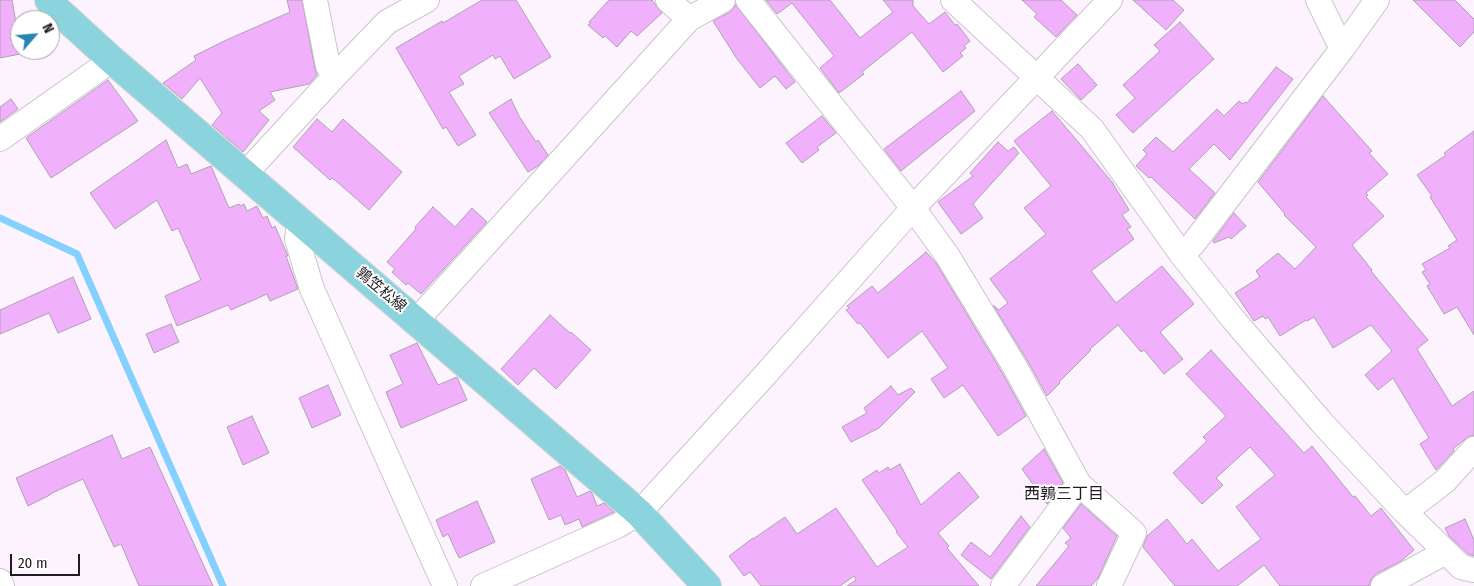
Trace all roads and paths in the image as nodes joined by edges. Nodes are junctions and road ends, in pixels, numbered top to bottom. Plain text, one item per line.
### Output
1 (49, 0) edge
2 (315, 0) edge
3 (427, 0) edge
4 (668, 0) edge
5 (723, 0) edge
6 (748, 0) edge
7 (953, 0) edge
8 (1110, 0) edge
9 (1318, 0) edge
10 (1376, 0) edge
11 (689, 18) junction
12 (1342, 49) junction
13 (112, 60) junction
14 (335, 76) junction
15 (1037, 77) junction
16 (0, 139) edge
17 (245, 174) junction
18 (913, 208) junction
19 (299, 221) junction
20 (1182, 255) junction
21 (416, 321) junction
22 (1474, 449) edge
23 (1079, 484) junction
24 (1406, 512) junction
25 (639, 513) junction
26 (1460, 569) edge
27 (0, 581) edge
28 (2, 586) edge
29 (445, 586) edge
30 (483, 586) edge
31 (707, 586) edge
32 (1003, 586) edge
33 (1109, 586) edge
34 (1383, 586) edge

1 - 13 main road, 鶉笠松線
2 - 14 street
3 - 14 street
4 - 11 street
5 - 11 street
6 - 18 street
7 - 15 street
8 - 15 street
9 - 12 street
10 - 12 street
11 - 21 street
12 - 20 street
13 - 16 street
13 - 17 main road, 鶉笠松線
14 - 17 street
15 - 18 street
15 - 20 street
17 - 19 main road, 鶉笠松線
18 - 23 street
18 - 25 street
19 - 21 main road, 鶉笠松線
19 - 29 street
20 - 24 street
21 - 25 main road, 鶉笠松線
22 - 24 street
23 - 32 street
23 - 33 street
24 - 26 street
25 - 30 street
25 - 31 main road, 鶉笠松線
26 - 34 street
27 - 28 street

